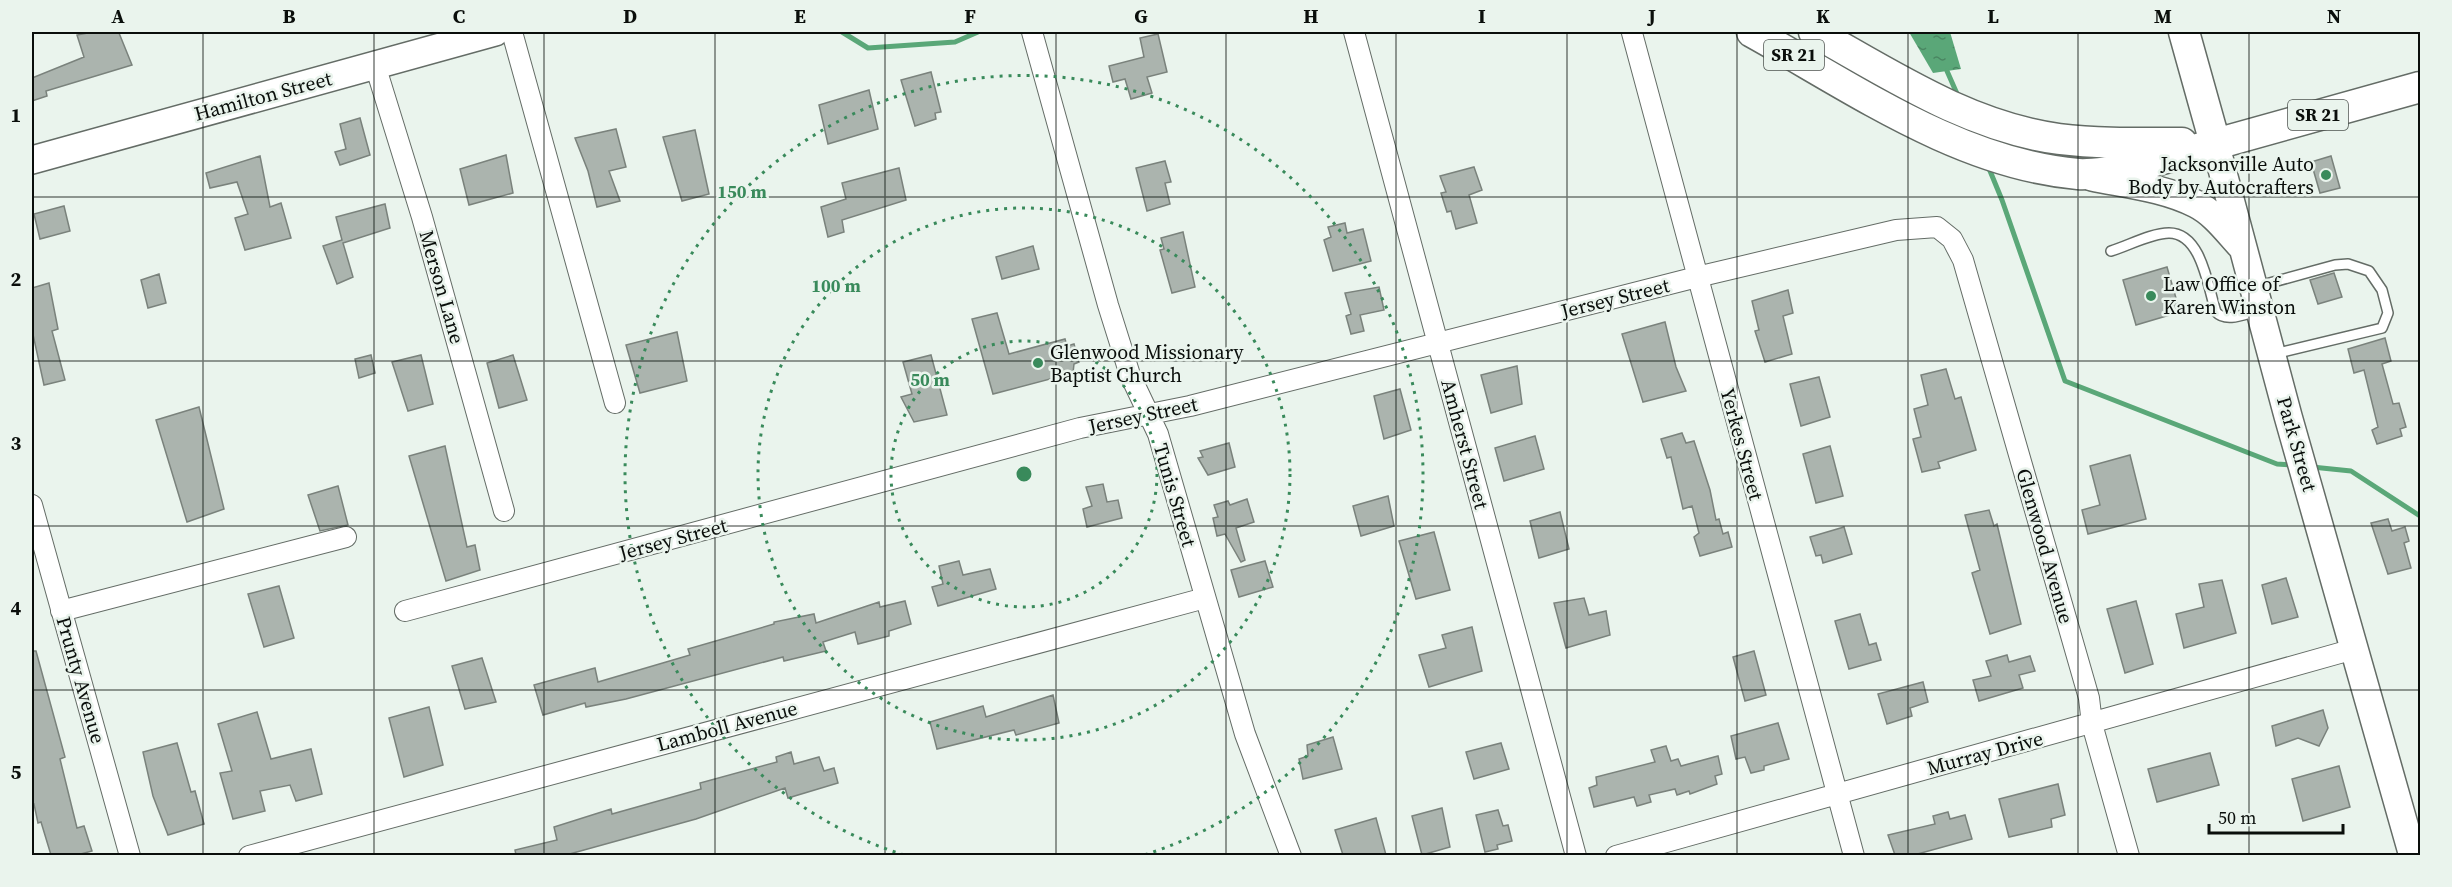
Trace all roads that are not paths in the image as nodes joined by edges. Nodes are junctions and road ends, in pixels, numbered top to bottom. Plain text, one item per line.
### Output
1 (495, 32) edge
2 (512, 32) edge
3 (1032, 32) edge
4 (1354, 32) edge
5 (1752, 32) edge
6 (1814, 32) edge
7 (2184, 32) edge
8 (1632, 33) dead end
9 (375, 64) junction
10 (2421, 87) edge
11 (2215, 143) junction
12 (32, 160) edge
13 (2079, 174) junction
14 (1952, 239) joint
15 (2243, 248) junction
16 (2110, 251) dead end
17 (1697, 276) junction
18 (2257, 299) junction
19 (1438, 342) junction
20 (2271, 355) junction
21 (615, 403) dead end
22 (1147, 416) junction
23 (32, 505) edge
24 (504, 511) dead end
25 (35, 531) edge
26 (346, 537) dead end
27 (1205, 598) junction
28 (62, 611) junction
29 (405, 611) dead end
30 (2354, 649) junction
31 (2092, 724) junction
32 (1836, 793) junction
33 (130, 855) edge
34 (249, 855) edge
35 (1290, 855) edge
36 (1576, 855) edge
37 (1616, 855) edge
38 (1854, 855) edge
39 (2129, 855) edge
40 (2413, 855) edge

1 - 9 street, Hamilton Street
2 - 21 street
3 - 22 street, Tunis Street
4 - 19 street, Amherst Street
5 - 13 main road, SR 21
6 - 11 main road, SR 21
7 - 11 main road, Park Street
8 - 17 street, Yerkes Street
9 - 12 street, Hamilton Street
9 - 24 street, Merson Lane
10 - 11 main road, SR 21
11 - 13 main road, SR 21
11 - 15 street, Park Street
13 - 15 street
14 - 17 street, Jersey Street
14 - 31 street, Glenwood Avenue
15 - 18 street, Park Street
16 - 18 lane
17 - 19 street, Jersey Street
17 - 32 street, Yerkes Street
18 - 20 street, Park Street
18 - 20 lane
19 - 22 street, Jersey Street
19 - 36 street, Amherst Street
20 - 30 street, Park Street
22 - 27 street, Tunis Street
22 - 29 street, Jersey Street
23 - 25 street, Prunty Avenue
25 - 28 street, Prunty Avenue
26 - 28 street
27 - 34 street, Lamboll Avenue
27 - 35 street, Tunis Street
28 - 33 street, Prunty Avenue
30 - 31 street, Murray Drive
30 - 40 street, Park Street
31 - 32 street, Murray Drive
31 - 39 street, Glenwood Avenue
32 - 37 street, Murray Drive
32 - 38 street, Yerkes Street

